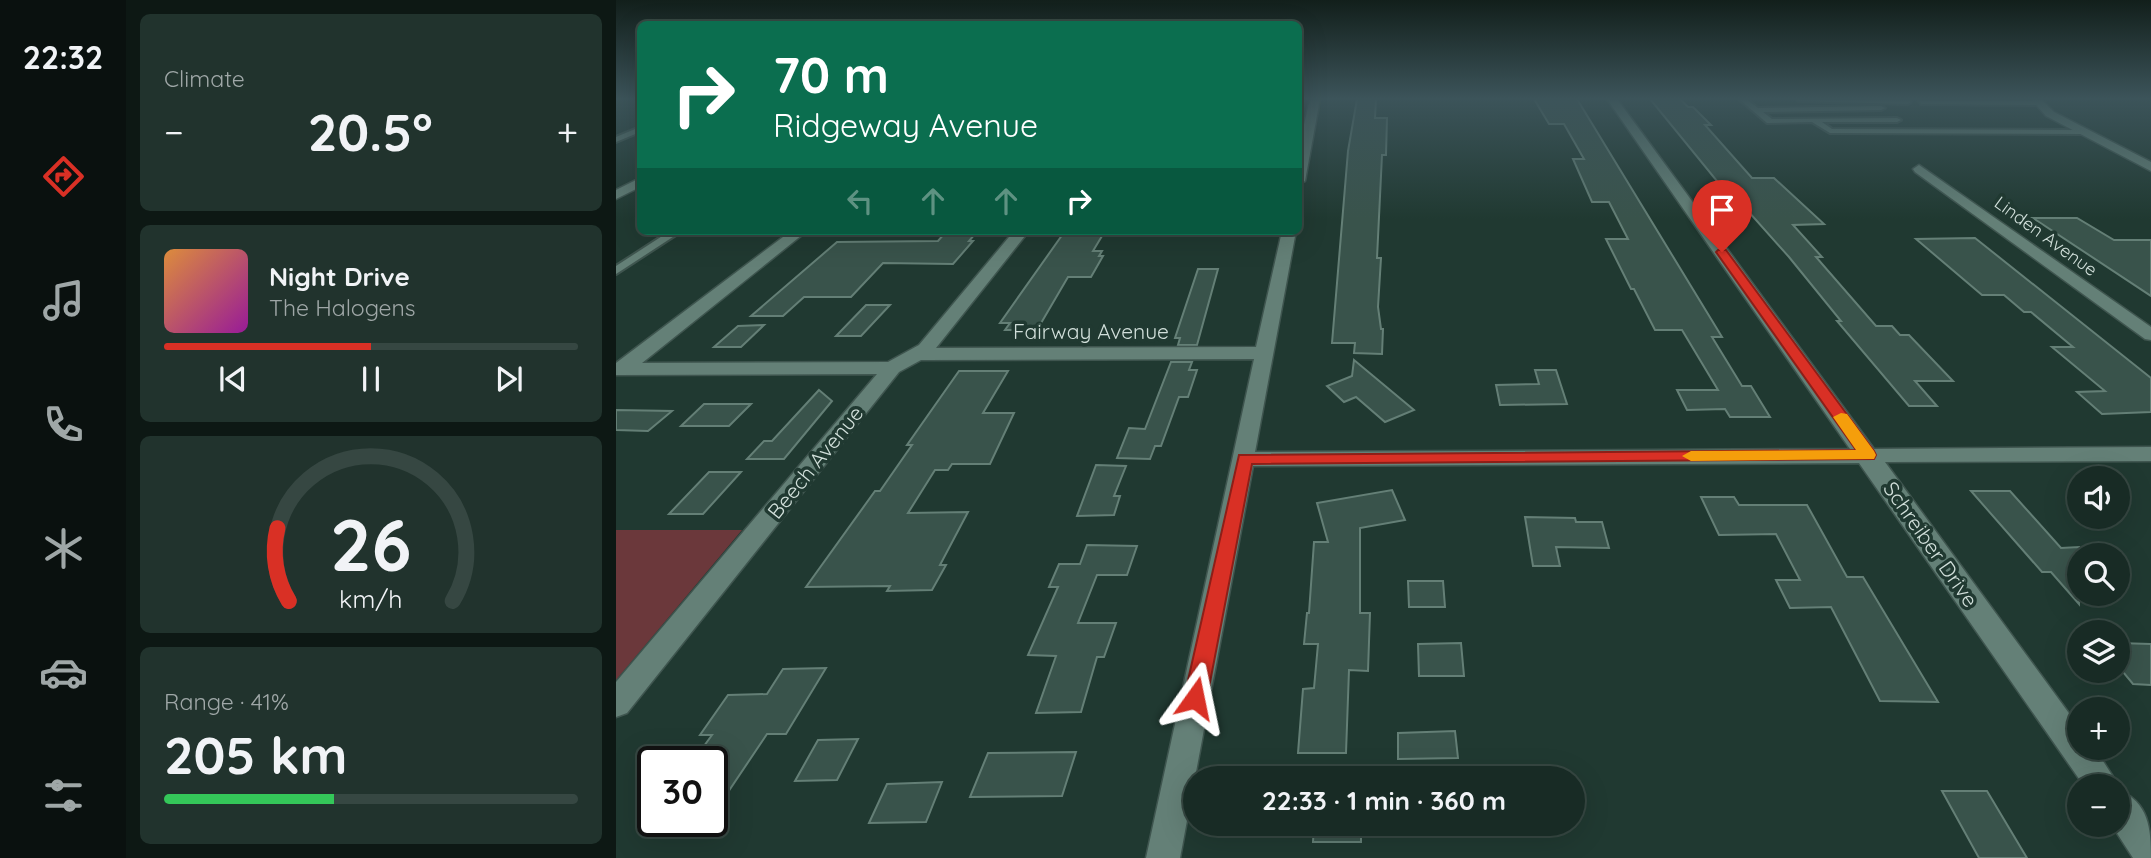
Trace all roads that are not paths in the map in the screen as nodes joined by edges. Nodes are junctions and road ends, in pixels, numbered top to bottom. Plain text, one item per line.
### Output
1 (1307, 139) edge
2 (1641, 139) edge
3 (2096, 139) edge
4 (1302, 162) edge
5 (2151, 167) edge
6 (1919, 169) dead end
7 (637, 184) edge
8 (616, 195) edge
9 (671, 235) edge
10 (795, 235) edge
11 (1020, 235) edge
12 (1288, 235) edge
13 (616, 271) edge
14 (2151, 335) edge
15 (918, 354) junction
16 (1264, 354) junction
17 (892, 368) junction
18 (620, 369) edge
19 (2151, 454) edge
20 (1868, 455) junction
21 (1245, 459) junction
22 (616, 704) edge
23 (2094, 774) edge
24 (2130, 823) edge
25 (2151, 853) edge
26 (1163, 858) edge

1 - 4 street
2 - 20 street, Schreiber Drive
3 - 5 street
6 - 14 street, Linden Avenue
7 - 8 street
9 - 13 lane
10 - 18 street
11 - 15 street, Beech Avenue
12 - 16 street
15 - 16 street, Fairway Avenue
15 - 17 street, Beech Avenue
16 - 21 street
17 - 18 street
17 - 22 street, Beech Avenue
19 - 20 street
20 - 21 street
20 - 23 street, Schreiber Drive
21 - 26 street
24 - 25 street

